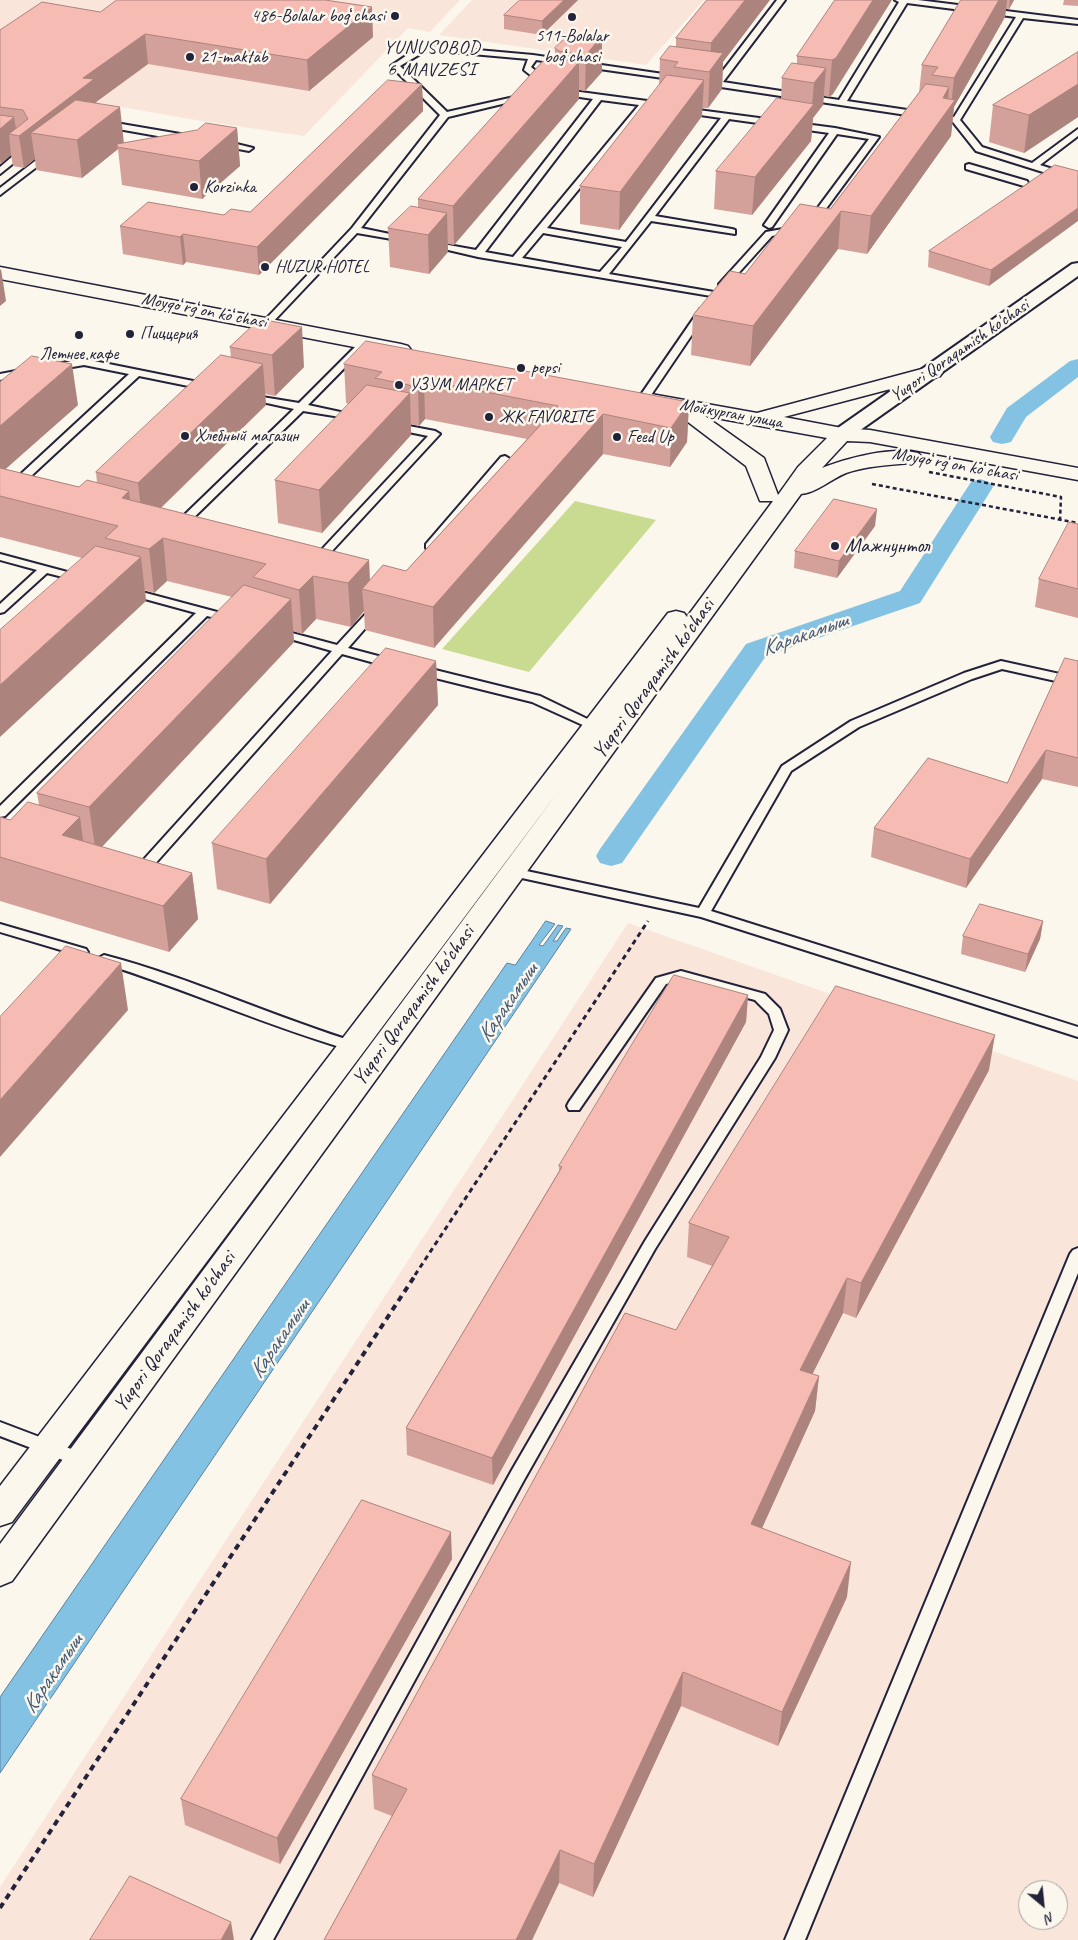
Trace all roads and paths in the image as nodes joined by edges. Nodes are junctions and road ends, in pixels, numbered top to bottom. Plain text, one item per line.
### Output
1 (781, 0) edge
2 (899, 0) edge
3 (904, 0) edge
4 (1000, 0) edge
5 (997, 12) junction
6 (1021, 15) junction
7 (1078, 22) edge
8 (532, 57) junction
9 (689, 80) edge
10 (698, 81) edge
11 (716, 84) junction
12 (528, 97) edge
13 (599, 97) junction
14 (842, 102) junction
15 (645, 104) junction
16 (445, 115) junction
17 (727, 116) junction
18 (956, 120) junction
19 (91, 122) edge
20 (835, 131) junction
21 (1078, 132) edge
22 (0, 142) edge
23 (61, 145) edge
24 (249, 148) dead end
25 (969, 167) dead end
26 (1032, 167) junction
27 (1043, 170) junction
28 (0, 171) edge
29 (1078, 180) edge
30 (1024, 183) junction
31 (1012, 191) dead end
32 (0, 192) edge
33 (650, 218) junction
34 (769, 225) dead end
35 (355, 230) junction
36 (541, 230) junction
37 (732, 232) dead end
38 (628, 245) junction
39 (478, 254) junction
40 (515, 260) junction
41 (1078, 268) edge
42 (0, 273) edge
43 (603, 275) junction
44 (714, 294) junction
45 (267, 323) junction
46 (364, 343) junction
47 (421, 354) edge
48 (137, 372) junction
49 (933, 372) junction
50 (0, 377) edge
51 (214, 389) edge
52 (233, 393) edge
53 (634, 397) junction
54 (301, 407) junction
55 (695, 418) junction
56 (753, 418) junction
57 (828, 440) junction
58 (504, 459) dead end
59 (926, 459) junction
60 (1078, 474) edge
61 (1049, 475) junction
62 (871, 484) dead end
63 (1078, 488) edge
64 (14, 498) edge
65 (776, 498) junction
66 (1060, 520) junction
67 (1078, 523) edge
68 (177, 540) edge
69 (0, 556) edge
70 (421, 556) edge
71 (45, 569) junction
72 (307, 573) edge
73 (92, 581) edge
74 (111, 586) edge
75 (382, 601) edge
76 (0, 610) edge
77 (205, 611) junction
78 (241, 622) edge
79 (268, 629) edge
80 (340, 650) junction
81 (1078, 682) edge
82 (605, 729) junction
83 (0, 813) edge
84 (121, 867) edge
85 (500, 870) junction
86 (662, 904) junction
87 (703, 913) junction
88 (0, 928) edge
89 (68, 949) junction
90 (56, 962) edge
91 (1078, 1032) edge
92 (353, 1045) junction
93 (380, 1052) junction
94 (574, 1106) dead end
95 (1078, 1254) edge
96 (0, 1430) edge
97 (49, 1447) junction
98 (81, 1460) junction
99 (0, 1512) edge
100 (0, 1571) edge
101 (0, 1908) edge
102 (262, 1940) edge
103 (795, 1940) edge

1 - 11 lane
2 - 3 lane
3 - 5 lane
3 - 14 lane
4 - 5 lane
5 - 6 lane
6 - 7 lane
6 - 18 lane
8 - 9 lane
8 - 13 lane
8 - 16 lane
10 - 11 lane
11 - 14 lane
12 - 16 lane
13 - 15 lane
13 - 39 lane
14 - 18 lane
15 - 17 lane
15 - 36 lane
16 - 35 lane
17 - 20 lane
17 - 33 lane
18 - 26 lane
19 - 24 lane
20 - 34 lane
20 - 44 lane
21 - 26 lane
22 - 28 lane
23 - 32 lane
25 - 30 lane
26 - 27 lane
27 - 29 lane
27 - 30 lane
30 - 31 lane
33 - 37 lane
33 - 38 lane
35 - 39 lane
35 - 45 lane
36 - 38 lane
36 - 40 lane
38 - 43 lane
39 - 40 lane
40 - 43 lane
41 - 49 street, Yuqori Qoraqamish ko'chasi
42 - 45 main road, Moyqoʻrgʻon koʻchasi
43 - 44 lane
44 - 53 lane
45 - 46 main road, Moyqoʻrgʻon koʻchasi
46 - 47 main road, Moyqoʻrgʻon koʻchasi
46 - 54 lane
48 - 50 lane
48 - 51 lane
48 - 64 lane
49 - 56 main road
49 - 57 street, Yuqori Qoraqamish ko'chasi
52 - 54 lane
53 - 55 main road, Мойкурган улица
53 - 56 main road, Мойкурган улица
54 - 68 lane
54 - 72 lane
55 - 57 main road, Мойкурган улица
55 - 65 main road
56 - 57 main road, Мойкурган улица
57 - 59 main road, Moyqoʻrgʻon koʻchasi
57 - 65 main road, Yuqori Qoraqamish ko'chasi
58 - 70 lane
59 - 61 main road, Moyqoʻrgʻon koʻchasi
59 - 65 main road
59 - 66 path
60 - 61 main road, Moyqoʻrgʻon koʻchasi
61 - 63 main road, Moyqoʻrgʻon koʻchasi
62 - 66 path
65 - 82 main road, Yuqori Qoraqamish ko'chasi
66 - 67 path
69 - 71 lane
71 - 73 lane
71 - 76 lane
74 - 77 lane
75 - 80 lane
77 - 78 lane
77 - 83 lane
79 - 80 lane
80 - 82 lane
80 - 84 lane
81 - 87 lane
82 - 85 main road, Yuqori Qoraqamish ko'chasi
85 - 86 lane
85 - 92 main road, Yuqori Qoraqamish ko'chasi
85 - 93 main road, Yuqori Qoraqamish ko'chasi
86 - 87 lane
86 - 101 path
87 - 91 lane
88 - 89 lane
89 - 90 lane
89 - 92 lane
92 - 93 lane
92 - 97 main road, Yuqori Qoraqamish ko'chasi
93 - 98 main road, Yuqori Qoraqamish ko'chasi
94 - 102 lane
95 - 103 lane
96 - 97 lane
97 - 98 lane
97 - 99 main road, Yuqori Qoraqamish ko'chasi
98 - 100 main road, Yuqori Qoraqamish ko'chasi

